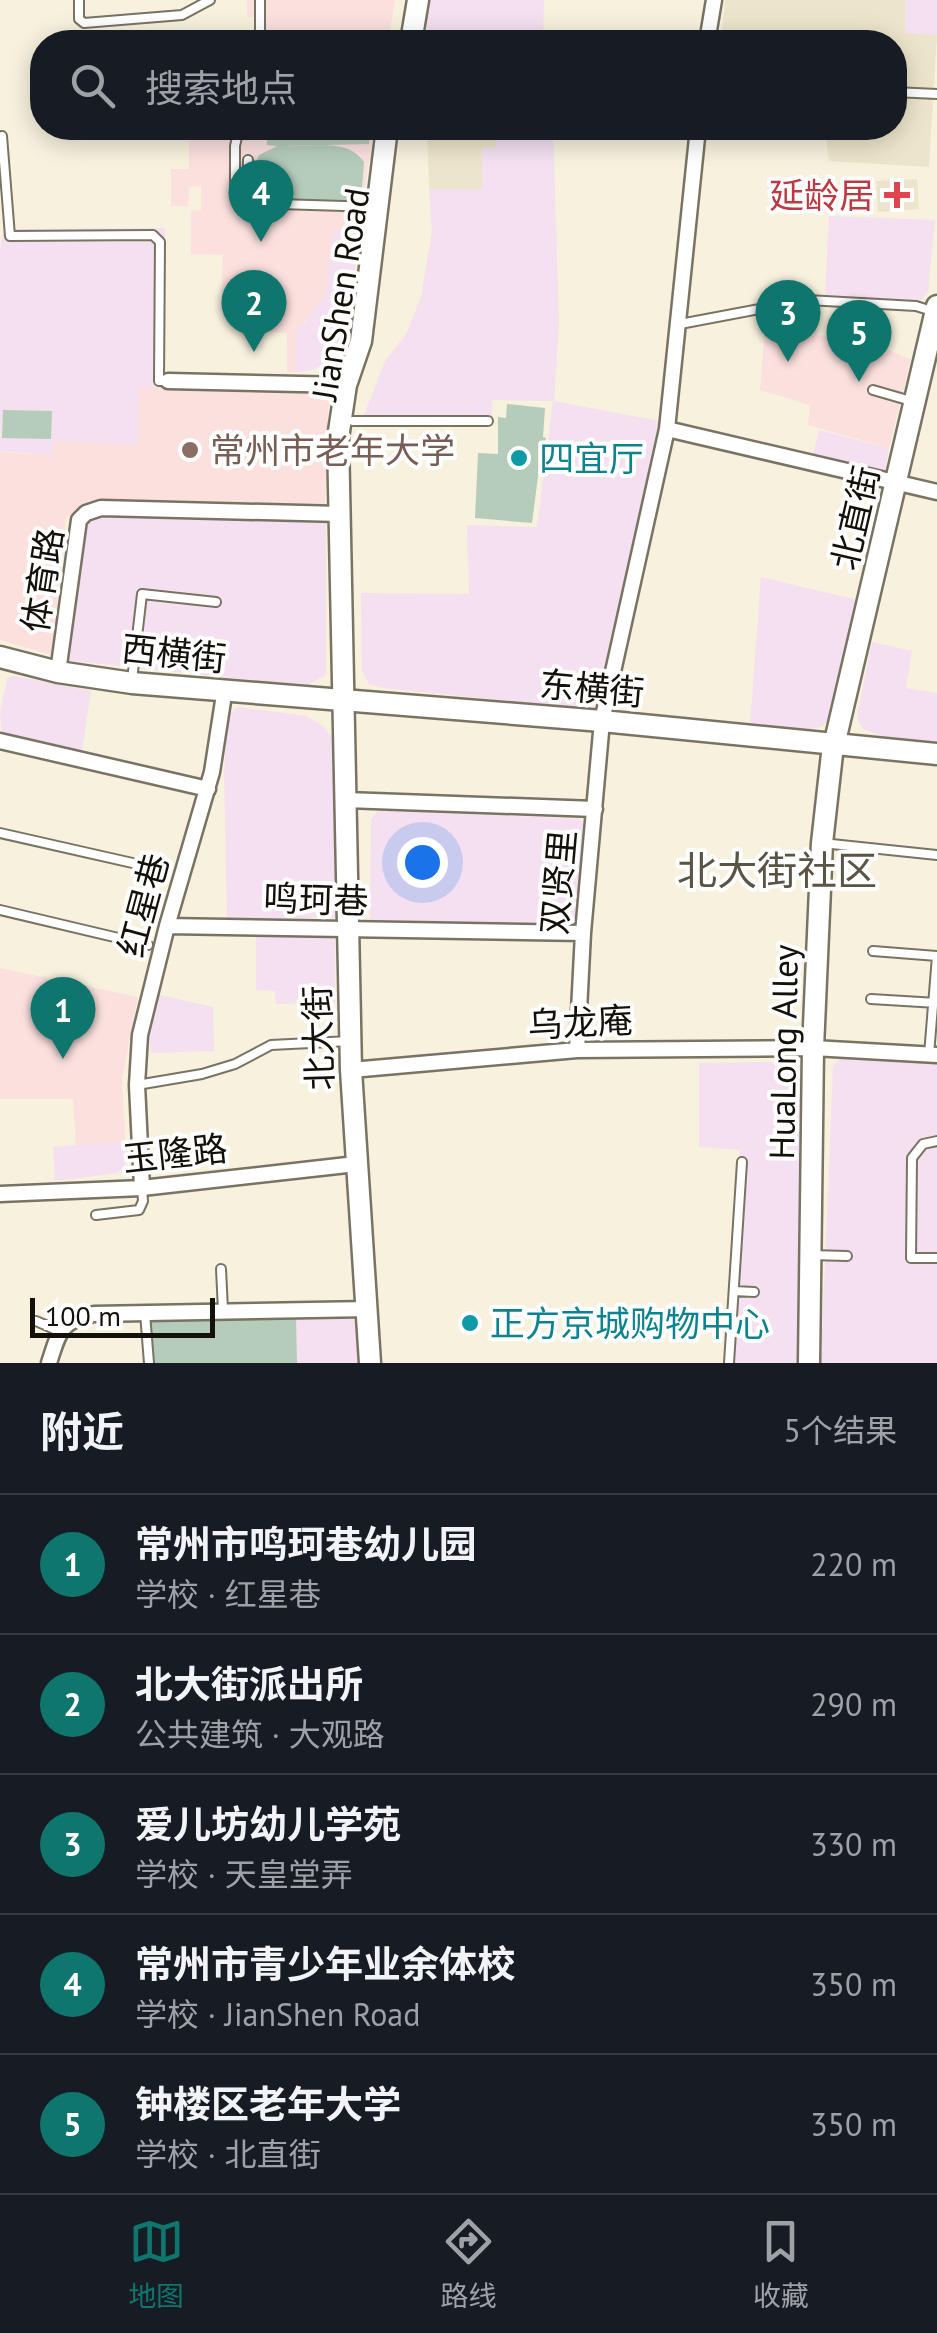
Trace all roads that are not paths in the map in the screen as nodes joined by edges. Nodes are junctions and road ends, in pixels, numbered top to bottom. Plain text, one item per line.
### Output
1 (78, 0) edge
2 (210, 0) edge
3 (260, 0) edge
4 (406, 0) edge
5 (418, 0) edge
6 (714, 0) edge
7 (260, 30) edge
8 (401, 30) edge
9 (413, 30) edge
10 (708, 30) edge
11 (907, 93) edge
12 (937, 94) edge
13 (2, 136) edge
14 (236, 140) edge
15 (385, 140) edge
16 (397, 140) edge
17 (697, 140) edge
18 (248, 160) dead end
19 (248, 204) junction
20 (377, 207) junction
21 (936, 309) edge
22 (680, 324) junction
23 (932, 355) edge
24 (168, 381) joint
25 (346, 385) junction
26 (873, 390) dead end
27 (915, 402) junction
28 (352, 421) junction
29 (488, 422) dead end
30 (668, 429) junction
31 (897, 483) junction
32 (937, 492) edge
33 (340, 514) junction
34 (216, 602) dead end
35 (0, 657) edge
36 (0, 669) edge
37 (58, 672) junction
38 (132, 682) junction
39 (223, 701) junction
40 (350, 705) junction
41 (602, 726) junction
42 (0, 741) edge
43 (834, 749) junction
44 (937, 754) edge
45 (937, 763) edge
46 (208, 789) junction
47 (351, 800) junction
48 (595, 809) junction
49 (0, 833) edge
50 (822, 843) junction
51 (937, 855) edge
52 (159, 870) dead end
53 (0, 910) edge
54 (166, 926) junction
55 (353, 929) junction
56 (583, 933) junction
57 (148, 945) dead end
58 (873, 951) dead end
59 (937, 956) edge
60 (871, 999) dead end
61 (935, 1003) edge
62 (350, 1041) junction
63 (813, 1048) junction
64 (577, 1050) junction
65 (933, 1055) edge
66 (356, 1070) junction
67 (137, 1084) junction
68 (937, 1141) edge
69 (742, 1162) dead end
70 (356, 1164) junction
71 (142, 1188) junction
72 (0, 1194) edge
73 (96, 1215) dead end
74 (812, 1255) junction
75 (847, 1256) dead end
76 (898, 1257) dead end
77 (911, 1258) junction
78 (937, 1258) edge
79 (222, 1269) dead end
80 (734, 1291) junction
81 (754, 1292) dead end
82 (368, 1308) junction
83 (223, 1310) junction
84 (145, 1311) junction
85 (36, 1321) dead end
86 (59, 1330) junction
87 (49, 1363) edge
88 (149, 1363) edge
89 (370, 1363) edge
90 (381, 1363) edge
91 (729, 1363) edge
92 (809, 1363) edge

1 - 2 lane
3 - 7 lane
4 - 8 main road
5 - 9 main road
6 - 10 street
11 - 12 lane
13 - 24 lane
14 - 19 lane
15 - 20 main road, JianShen Road
16 - 28 main road, JianShen Road
17 - 22 street, 双贤里
18 - 19 lane
19 - 20 lane
20 - 25 main road, JianShen Road
21 - 22 lane
21 - 23 main road, 北直街
22 - 30 street, 双贤里
23 - 27 main road, 北直街
24 - 25 street
25 - 33 main road, JianShen Road
26 - 27 lane
27 - 31 main road, 北直街
28 - 29 lane
28 - 40 main road, JianShen Road
30 - 31 street
30 - 41 street, 双贤里
31 - 32 street
31 - 43 main road, 北直街
33 - 37 street, 体育路
33 - 40 main road, JianShen Road
34 - 38 lane
35 - 37 main road, 西横街
36 - 39 main road, 西横街
37 - 38 main road, 西横街
38 - 40 main road, 西横街
39 - 40 main road, 西横街
39 - 46 street, 红星巷
40 - 41 main road, 东横街
40 - 47 main road, 北大街
41 - 43 main road, 东横街
41 - 48 street, 双贤里
42 - 46 street
43 - 44 main road
43 - 45 main road
43 - 50 main road, HuaLong Alley
46 - 54 street, 红星巷
47 - 48 street
47 - 55 main road, 北大街
48 - 56 street, 双贤里
49 - 52 lane
50 - 51 lane
50 - 63 main road, HuaLong Alley
53 - 57 lane
54 - 55 street, 鸣珂巷
54 - 67 street, 红星巷
55 - 56 street, 鸣珂巷
55 - 62 main road, 北大街
55 - 66 main road, 北大街
56 - 64 street, 双贤里
58 - 59 lane
59 - 61 lane
60 - 61 lane
61 - 65 lane
62 - 66 main road, 北大街
62 - 67 lane
63 - 64 street, 乌龙庵
63 - 65 street, 乌龙庵
63 - 74 main road, HuaLong Alley
64 - 66 street, 乌龙庵
66 - 70 main road, 北大街
66 - 90 main road, 北大街
67 - 71 street, 红星巷
68 - 77 lane
69 - 80 lane
70 - 71 street, 玉隆路
70 - 82 main road, 北大街
71 - 72 street, 玉隆路
71 - 73 lane
74 - 75 lane
74 - 92 main road, HuaLong Alley
76 - 77 lane
77 - 78 lane
79 - 83 lane
80 - 81 lane
80 - 91 lane
82 - 83 street
82 - 89 main road, 北大街
83 - 84 street
84 - 86 street
84 - 88 lane
85 - 86 lane
86 - 87 street

